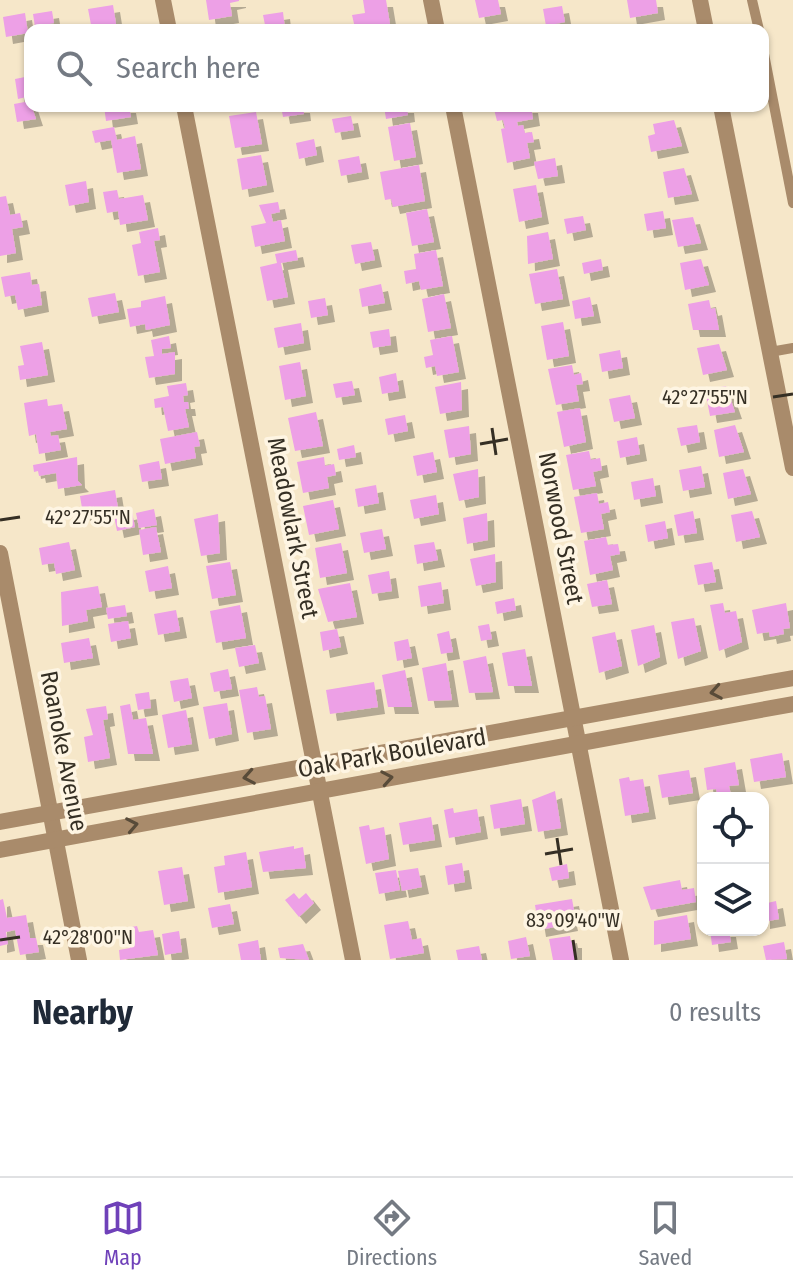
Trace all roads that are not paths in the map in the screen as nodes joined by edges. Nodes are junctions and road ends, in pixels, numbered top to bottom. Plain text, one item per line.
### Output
1 (163, 0) edge
2 (431, 0) edge
3 (700, 0) edge
4 (752, 0) edge
5 (168, 24) edge
6 (436, 24) edge
7 (705, 24) edge
8 (758, 24) edge
9 (769, 80) edge
10 (185, 112) edge
11 (454, 112) edge
12 (722, 112) edge
13 (793, 203) edge
14 (793, 348) edge
15 (770, 352) junction
16 (793, 468) edge
17 (0, 553) edge
18 (793, 678) edge
19 (793, 704) edge
20 (574, 719) junction
21 (578, 743) junction
22 (316, 765) junction
23 (320, 791) junction
24 (52, 813) junction
25 (0, 822) edge
26 (57, 839) junction
27 (0, 850) edge
28 (79, 960) edge
29 (353, 960) edge
30 (621, 960) edge

1 - 5 street
2 - 6 street
3 - 7 street
4 - 8 lane
9 - 13 lane
10 - 22 street, Meadowlark Street
11 - 20 street, Norwood Street
12 - 15 street
14 - 15 lane
15 - 16 street
17 - 24 street, Roanoke Avenue
18 -> 20 street, Oak Park Boulevard
19 - 21 street, Oak Park Boulevard
20 - 21 street, Norwood Street
20 - 22 street, Oak Park Boulevard
23 -> 21 street, Oak Park Boulevard
21 - 30 street, Norwood Street
22 - 23 street, Meadowlark Street
22 -> 24 street, Oak Park Boulevard
26 -> 23 street, Oak Park Boulevard
23 - 29 street, Meadowlark Street
24 - 25 street, Oak Park Boulevard
24 - 26 street, Roanoke Avenue
26 - 27 street, Oak Park Boulevard
26 - 28 street, Roanoke Avenue

